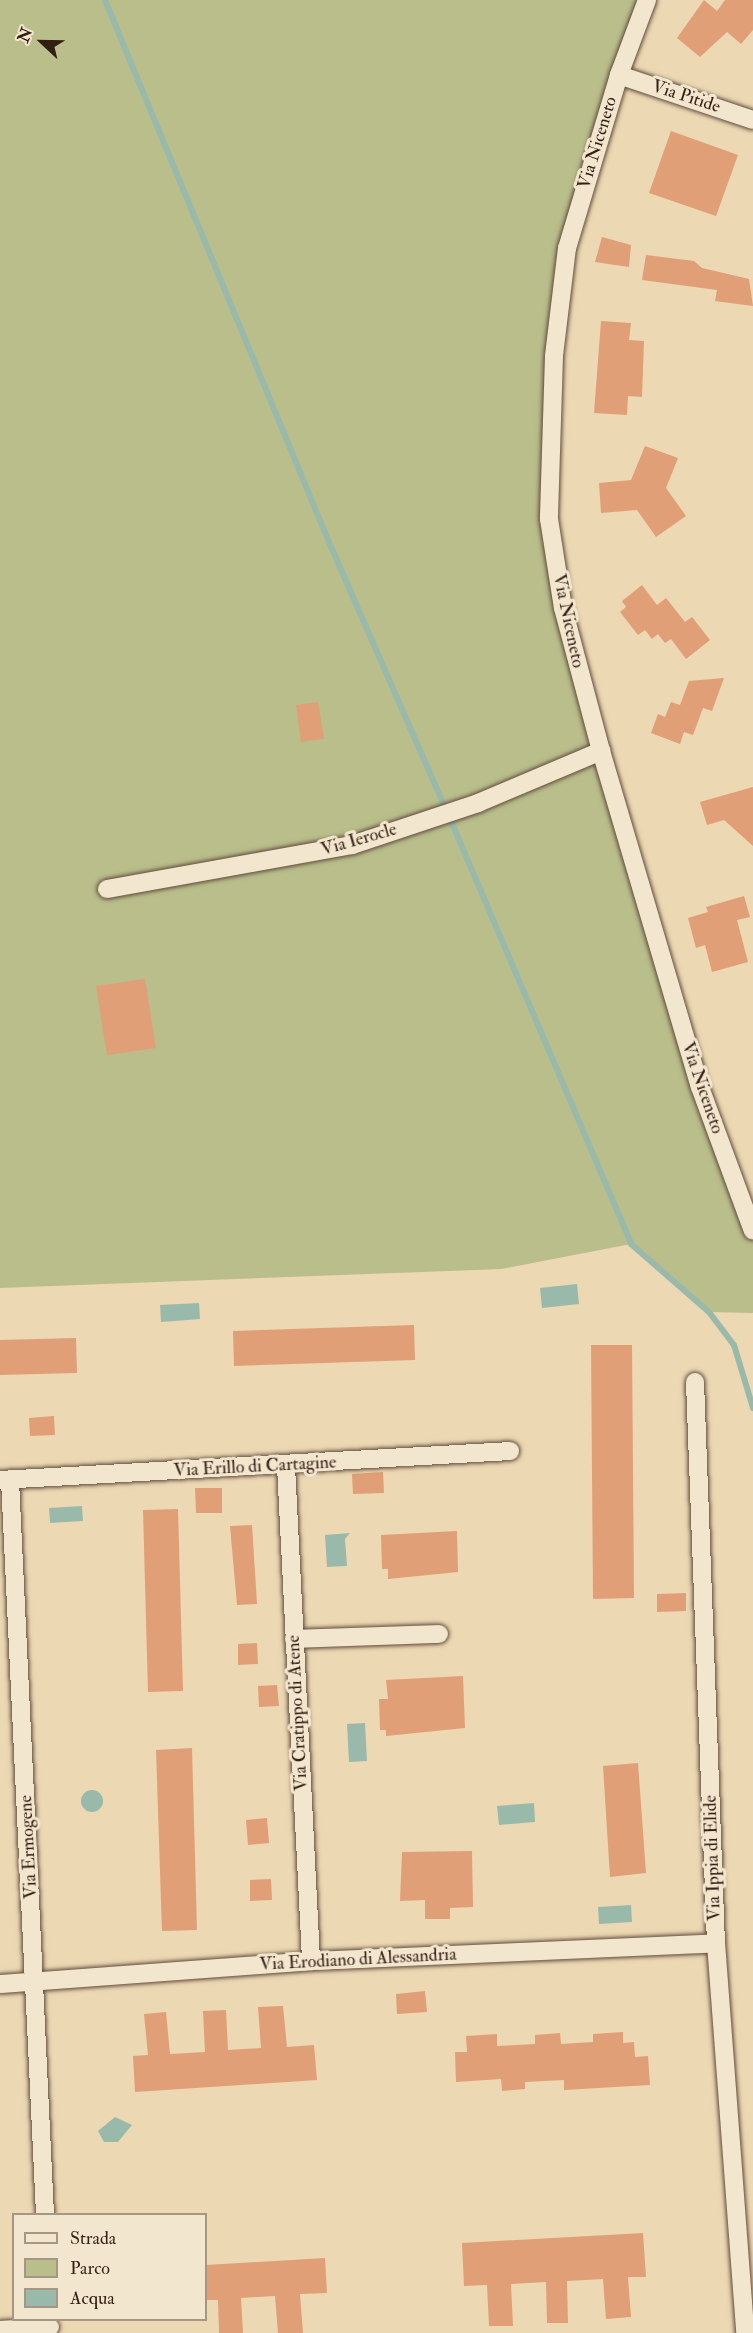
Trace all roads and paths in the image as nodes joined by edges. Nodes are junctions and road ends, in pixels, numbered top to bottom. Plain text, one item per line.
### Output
1 (647, 0) edge
2 (619, 75) junction
3 (753, 120) edge
4 (601, 751) junction
5 (107, 889) dead end
6 (753, 1231) edge
7 (695, 1382) dead end
8 (510, 1451) dead end
9 (286, 1466) junction
10 (5, 1480) edge
11 (439, 1634) dead end
12 (294, 1639) junction
13 (716, 1943) junction
14 (311, 1961) junction
15 (35, 1981) junction
16 (0, 1984) edge
17 (45, 2213) edge
18 (50, 2326) edge
19 (0, 2330) edge
20 (745, 2333) edge

1 - 2 street, Via Niceneto
2 - 3 street, Via Pitide
2 - 4 street, Via Niceneto
4 - 5 street, Via Ierocle
4 - 6 street, Via Niceneto
7 - 13 street, Via Ippia di Elide
8 - 9 street, Via Erillo di Cartagine
9 - 10 street, Via Erillo di Cartagine
9 - 12 street, Via Cratippo di Atene
10 - 15 street, Via Ermogene
11 - 12 street
12 - 14 street, Via Cratippo di Atene
13 - 14 street, Via Erodiano di Alessandria
13 - 20 street, Via Ippia di Elide
14 - 15 street, Via Erodiano di Alessandria
15 - 16 street, Via Erodiano di Alessandria
15 - 17 street, Via Ermogene
18 - 19 street

